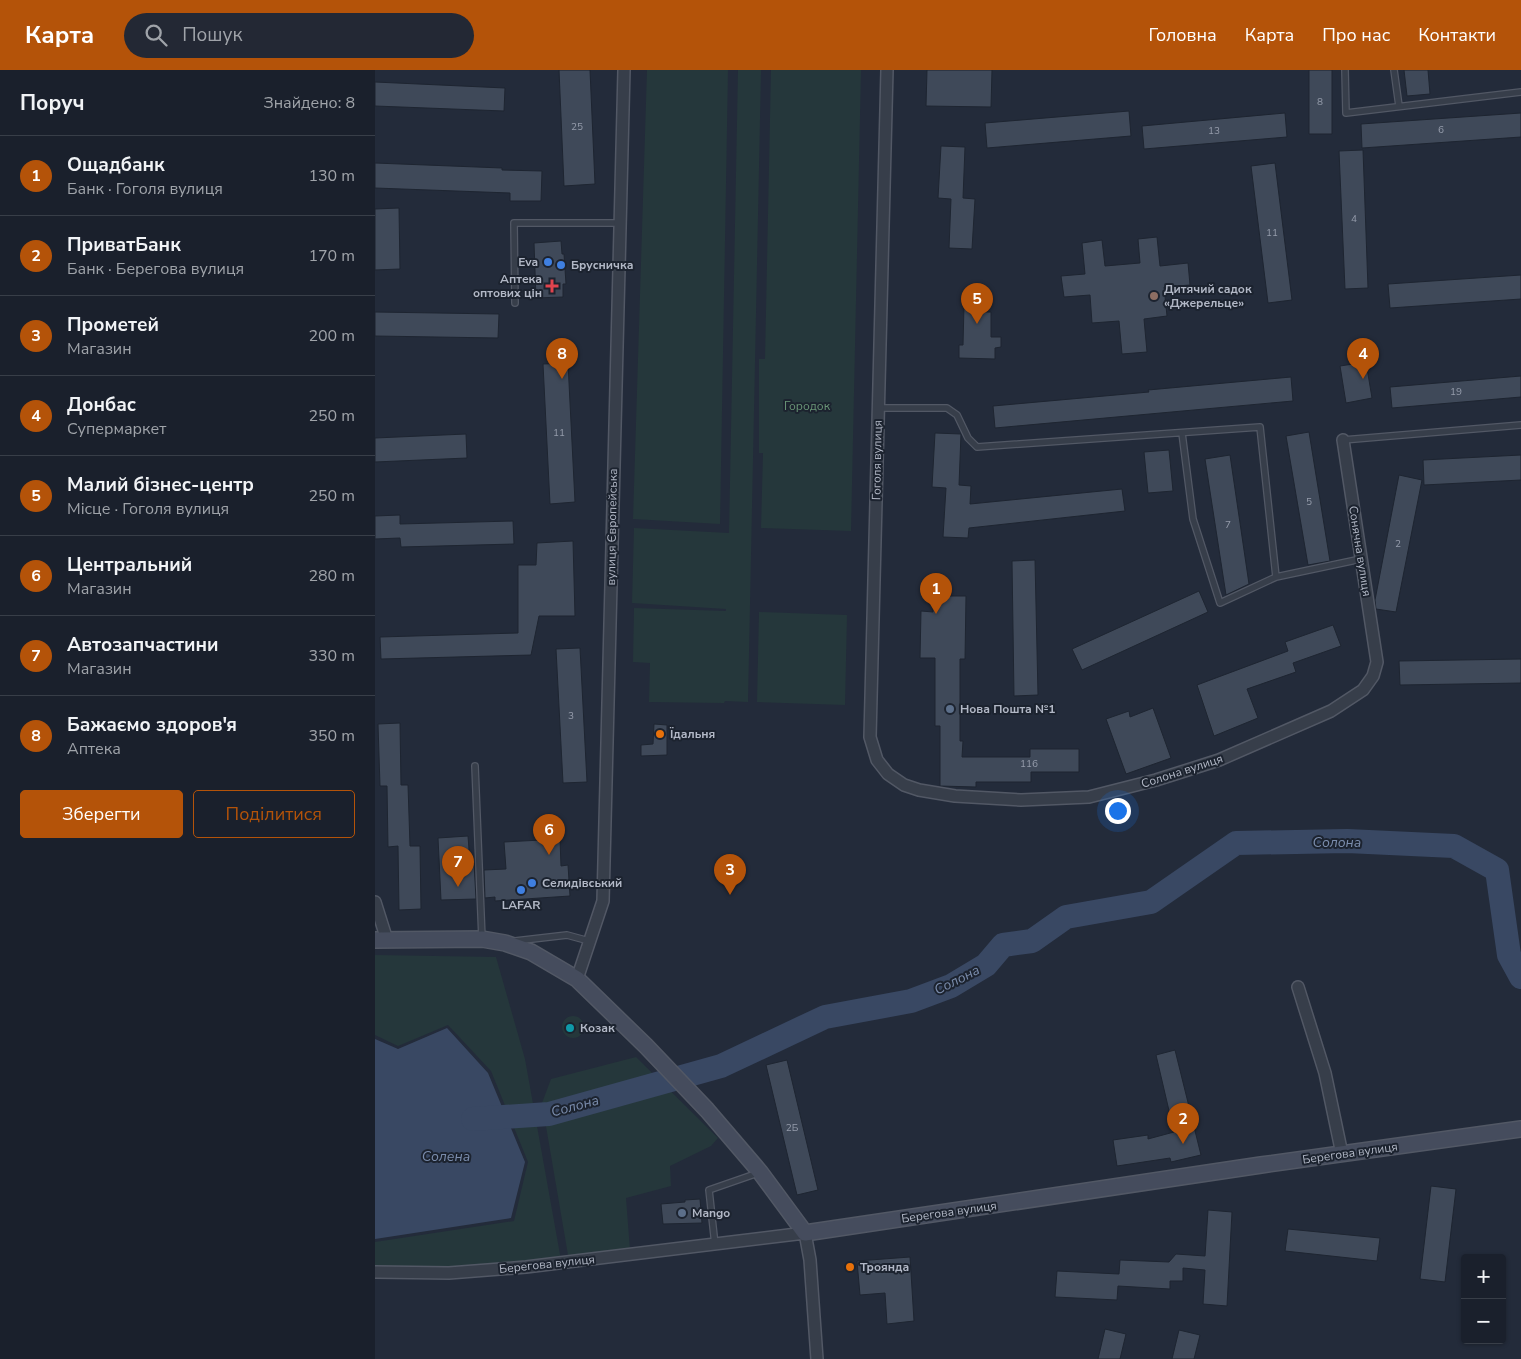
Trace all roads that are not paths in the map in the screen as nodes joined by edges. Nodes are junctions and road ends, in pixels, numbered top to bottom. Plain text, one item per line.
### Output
1 (624, 70) edge
2 (887, 70) edge
3 (1345, 70) edge
4 (1394, 70) edge
5 (1521, 92) edge
6 (1399, 106) junction
7 (620, 223) junction
8 (515, 303) dead end
9 (878, 408) junction
10 (1521, 425) edge
11 (1182, 433) junction
12 (1343, 440) joint
13 (1361, 559) junction
14 (1276, 577) junction
15 (1377, 662) joint
16 (475, 766) dead end
17 (955, 796) joint
18 (375, 902) edge
19 (482, 939) junction
20 (381, 940) edge
21 (589, 941) junction
22 (505, 943) junction
23 (577, 979) junction
24 (1298, 987) dead end
25 (1521, 1129) edge
26 (1342, 1154) junction
27 (760, 1172) junction
28 (805, 1233) junction
29 (715, 1245) junction
30 (375, 1272) edge
31 (817, 1359) edge

1 - 7 street, вулиця Європейська
2 - 9 street, Гоголя вулиця
3 - 6 lane
4 - 6 lane
5 - 6 lane
7 - 8 lane
7 - 21 street, вулиця Європейська
9 - 11 lane
9 - 17 street, Гоголя вулиця
10 - 12 lane
11 - 14 lane
11 - 14 lane
12 - 13 street, Сонячна вулиця
13 - 14 lane
13 - 15 street, Сонячна вулиця
15 - 17 street, Солона вулиця
16 - 19 lane
18 - 20 street
19 - 20 main road
19 - 22 main road
21 - 22 lane
21 - 23 street, вулиця Європейська
22 - 23 main road
23 - 27 main road
24 - 26 street
25 - 26 main road, Берегова вулиця
26 - 28 main road, Берегова вулиця
27 - 28 main road
27 - 29 lane
28 - 29 street, Берегова вулиця
28 - 31 street
29 - 30 street, Берегова вулиця

